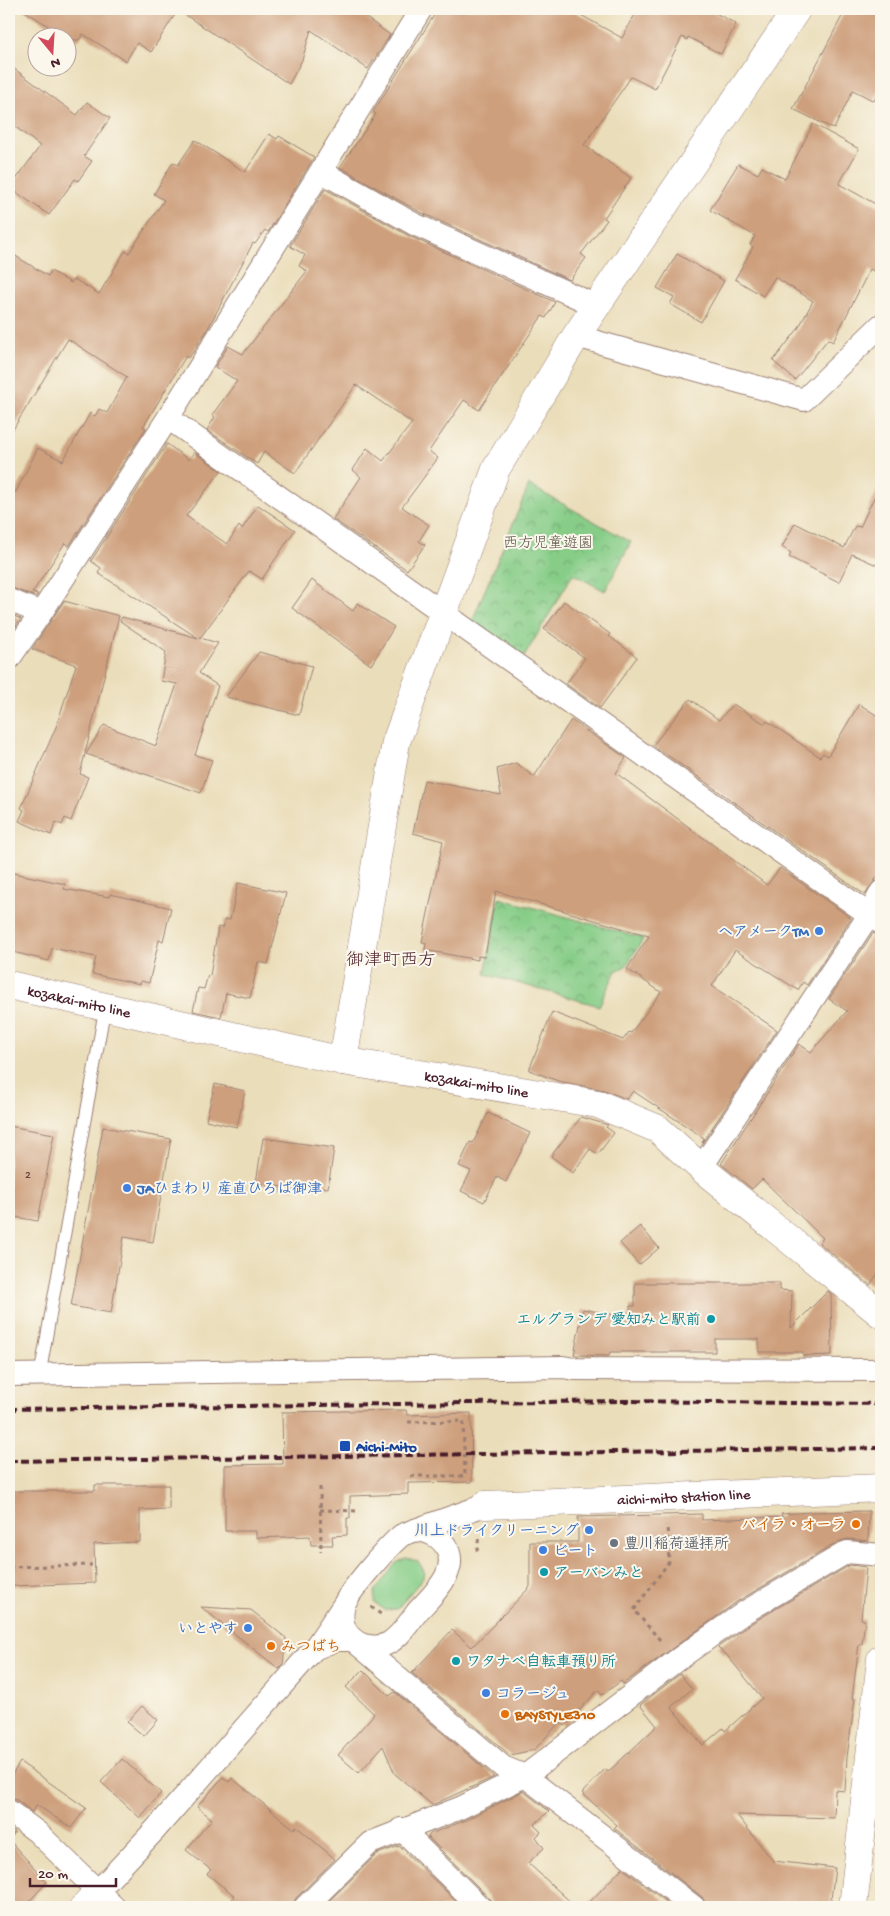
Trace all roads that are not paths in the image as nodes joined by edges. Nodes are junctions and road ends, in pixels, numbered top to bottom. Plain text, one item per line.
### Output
1 (421, 9) edge
2 (797, 9) edge
3 (322, 172) junction
4 (597, 306) junction
5 (881, 328) edge
6 (576, 336) junction
7 (168, 418) junction
8 (9, 600) edge
9 (41, 612) junction
10 (443, 612) junction
11 (9, 659) edge
12 (881, 892) edge
13 (875, 919) edge
14 (9, 985) edge
15 (105, 1007) junction
16 (343, 1061) junction
17 (701, 1168) junction
18 (881, 1314) edge
19 (881, 1370) edge
20 (40, 1374) junction
21 (9, 1375) edge
22 (881, 1488) edge
23 (485, 1505) joint
24 (458, 1512) junction
25 (404, 1534) junction
26 (881, 1555) edge
27 (450, 1559) junction
28 (348, 1599) junction
29 (399, 1634) junction
30 (353, 1640) junction
31 (314, 1649) junction
32 (881, 1659) edge
33 (379, 1661) junction
34 (526, 1776) junction
35 (9, 1811) edge
36 (401, 1829) junction
37 (98, 1902) edge
38 (305, 1907) edge
39 (480, 1907) edge
40 (694, 1907) edge
41 (854, 1907) edge

1 - 3 street
2 - 4 main road
3 - 4 street
3 - 7 street
4 - 6 main road
5 - 6 street
6 - 10 main road
7 - 9 street
7 - 10 street
8 - 9 street
9 - 11 street
10 - 13 street
10 - 16 main road
12 - 13 street
13 - 17 street
14 - 15 main road, kozakai-mito line
15 - 16 main road, kozakai-mito line
15 - 20 lane
16 - 17 main road, kozakai-mito line
17 - 18 main road, kozakai-mito line
19 - 20 street
20 - 21 street
22 - 23 main road, aichi-mito station line
23 - 24 street
24 - 25 street
24 - 27 street
25 - 27 street
25 - 28 street
26 - 34 street
27 - 29 street
28 - 30 street
28 - 31 street
29 - 30 street
29 - 33 street
30 - 31 street
30 - 33 street
31 - 37 street
32 - 41 main road
33 - 34 street
34 - 36 street
34 - 40 street
35 - 37 street
36 - 38 street
36 - 39 street

